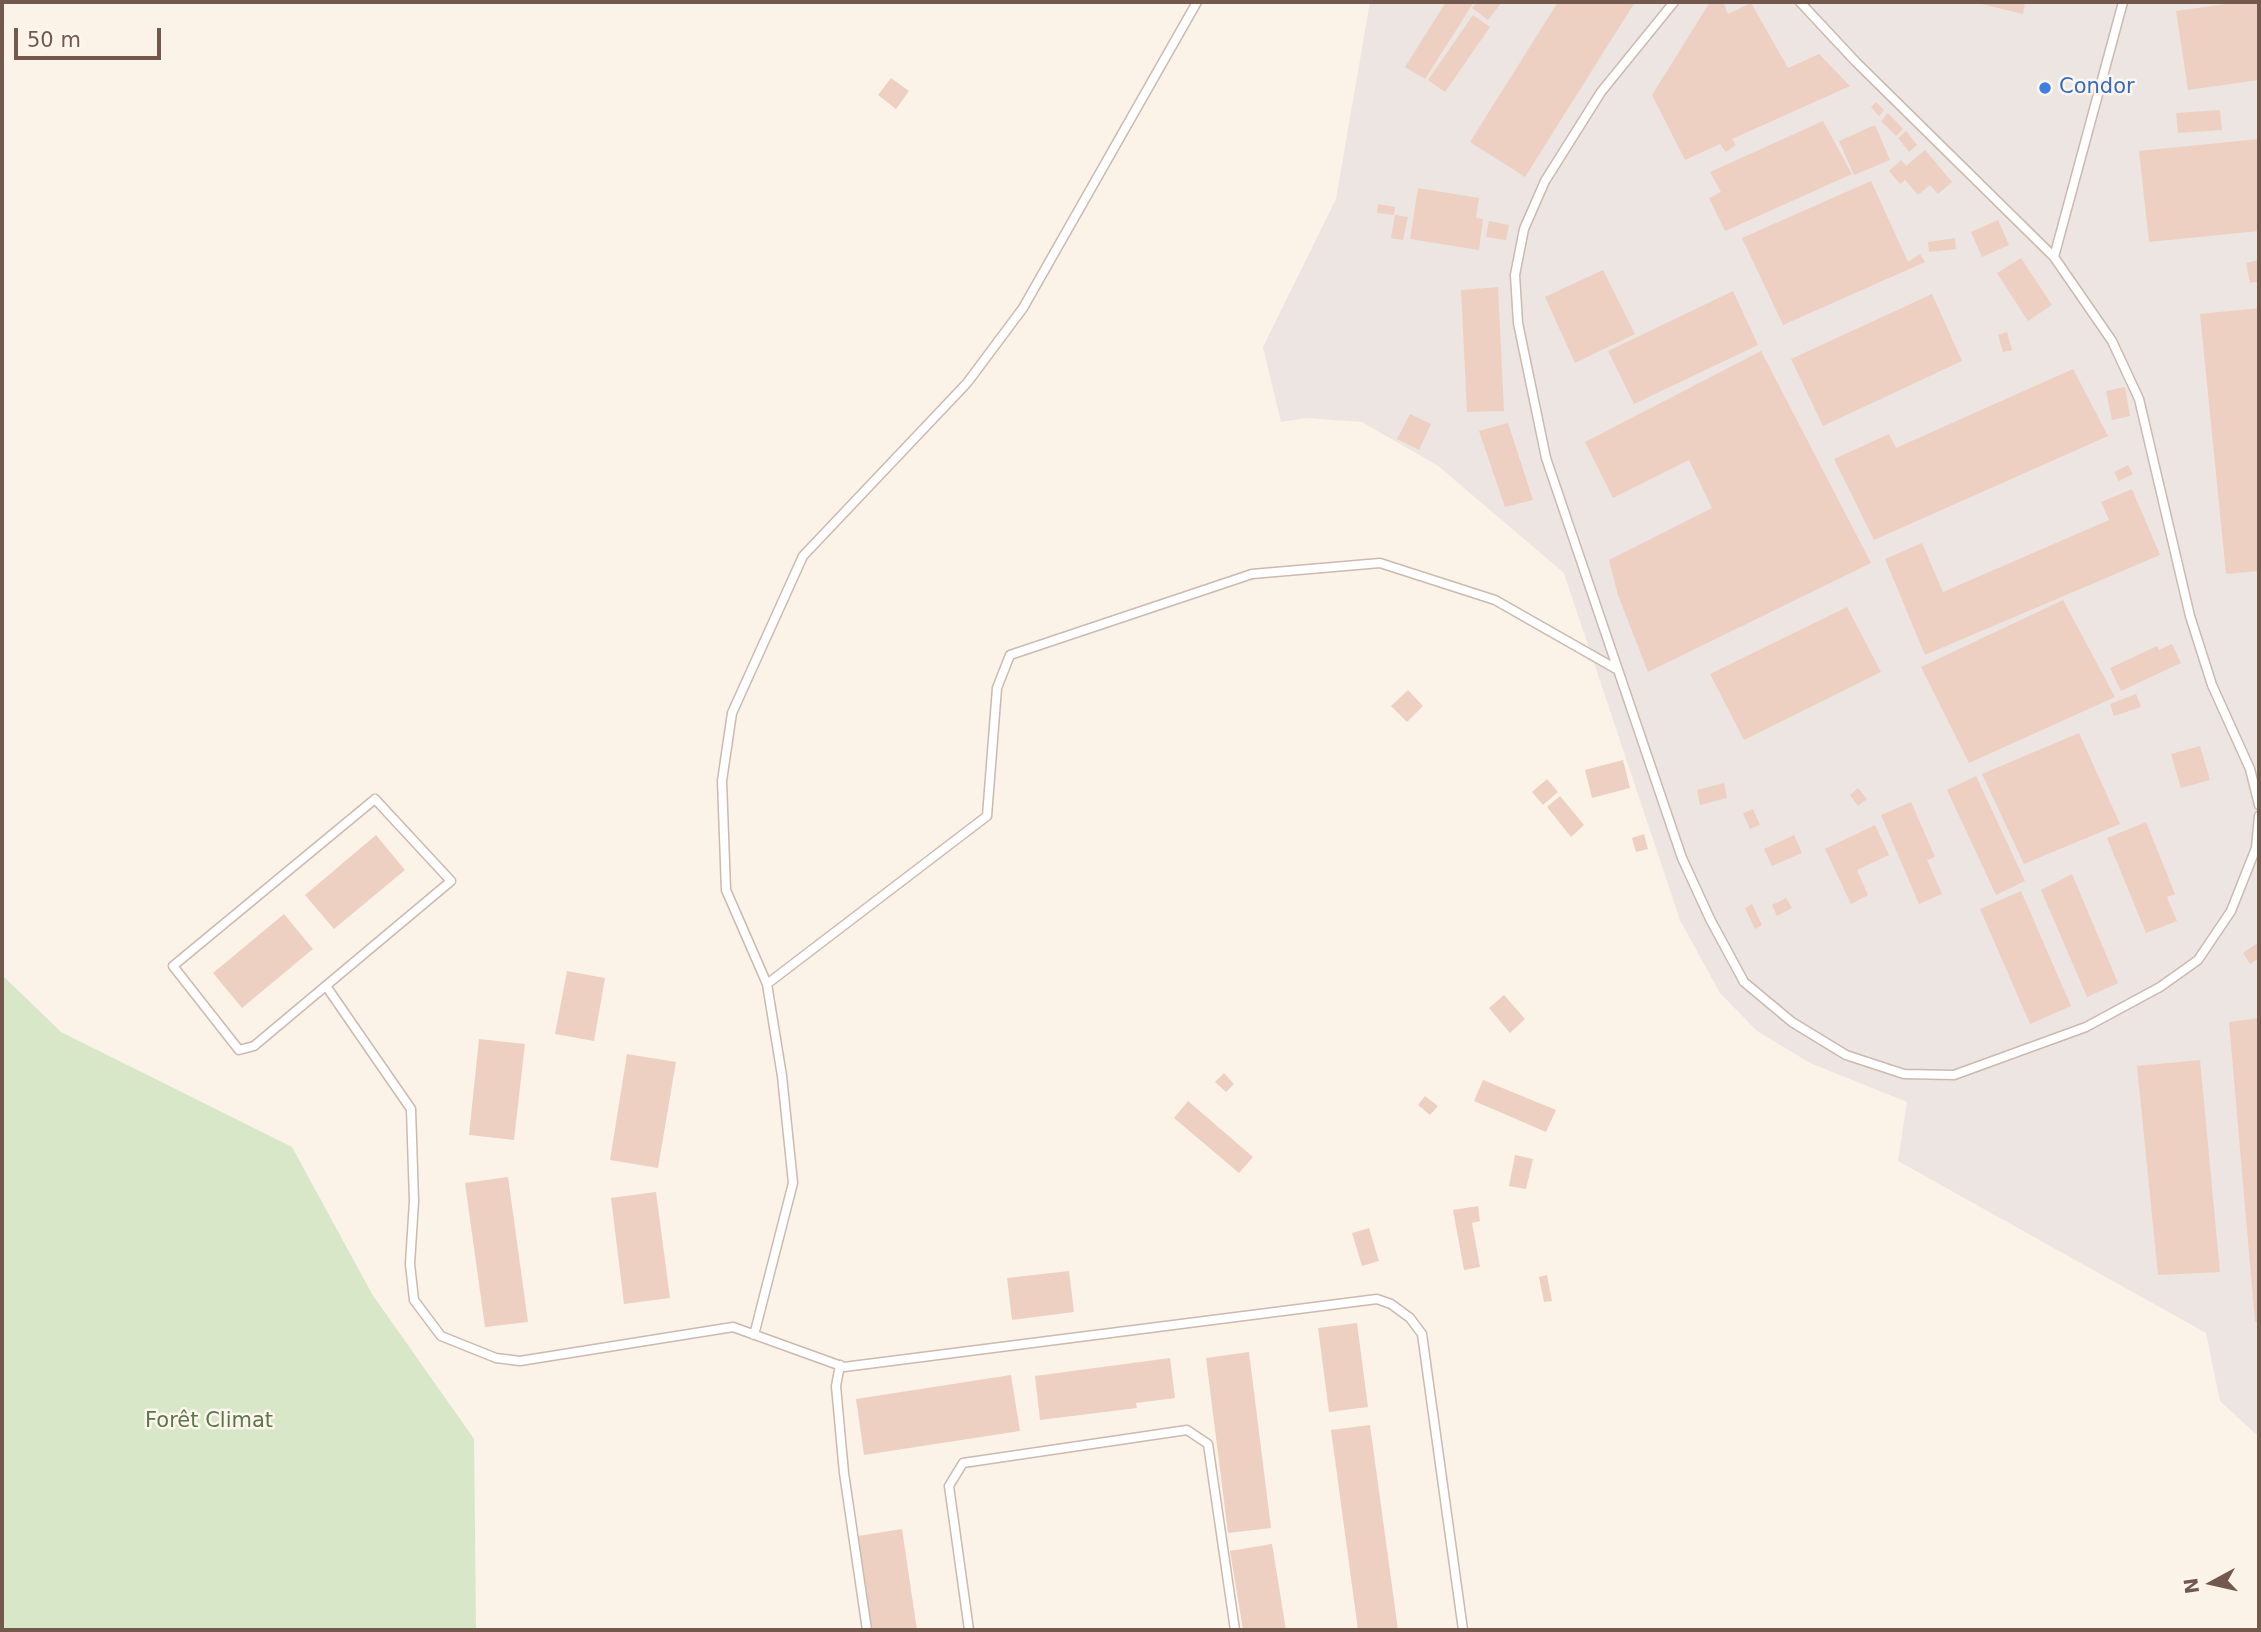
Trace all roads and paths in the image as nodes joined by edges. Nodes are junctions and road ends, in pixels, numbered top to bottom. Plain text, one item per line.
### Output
1 (1198, 2) edge
2 (1674, 2) edge
3 (1800, 2) edge
4 (2123, 2) edge
5 (2054, 257) junction
6 (1618, 670) junction
7 (2259, 804) edge
8 (2259, 816) edge
9 (2258, 848) edge
10 (768, 984) junction
11 (326, 986) junction
12 (754, 1335) junction
13 (839, 1365) junction
14 (867, 1630) edge
15 (969, 1630) edge
16 (1235, 1630) edge
17 (1463, 1630) edge

1 - 10 lane
2 - 6 lane
3 - 5 lane
4 - 5 lane
5 - 7 lane
6 - 9 lane
6 - 10 lane
8 - 9 lane
10 - 12 lane
11 - 11 lane
11 - 12 lane
12 - 13 lane
13 - 14 lane
13 - 17 lane
15 - 16 lane

